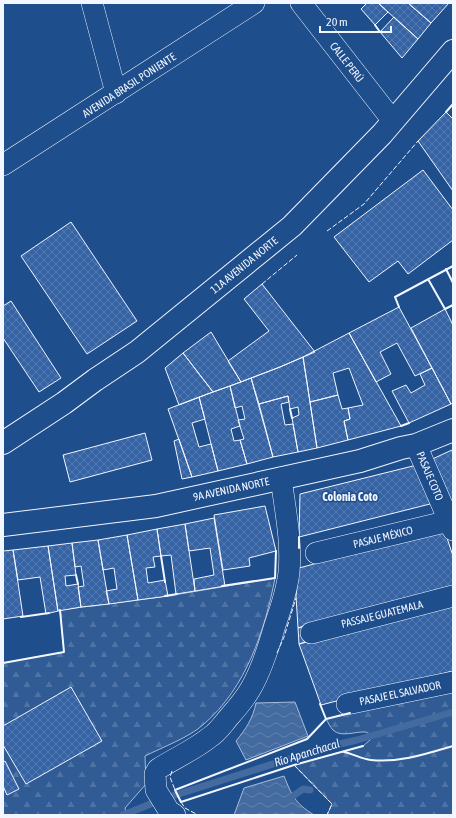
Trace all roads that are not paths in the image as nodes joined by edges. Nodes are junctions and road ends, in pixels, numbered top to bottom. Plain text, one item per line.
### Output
1 (92, 3) edge
2 (254, 3) edge
3 (301, 3) edge
4 (453, 51) edge
5 (116, 93) junction
6 (393, 121) junction
7 (3, 165) edge
8 (453, 430) edge
9 (3, 443) edge
10 (416, 445) junction
11 (281, 478) junction
12 (3, 525) edge
13 (451, 525) edge
14 (316, 553) dead end
15 (453, 596) edge
16 (311, 633) dead end
17 (453, 682) edge
18 (347, 704) dead end
19 (175, 815) edge

1 - 5 street
2 - 5 street, AVENIDA BRASIL PONIENTE
3 - 6 street, CALLE PERÚ
4 - 6 main road, 11A AVENIDA NORTE
5 - 7 street, AVENIDA BRASIL PONIENTE
6 - 9 main road, 11A AVENIDA NORTE
8 - 10 main road, 9A AVENIDA NORTE
10 - 11 main road, 9A AVENIDA NORTE
10 - 13 street, PASAJE COTO
11 - 12 main road, 9A AVENIDA NORTE
11 - 19 street
13 - 14 street, PASAJE MÉXICO
15 - 16 street, PASSAJE GUATEMALA
17 - 18 street, PASAJE EL SALVADOR

